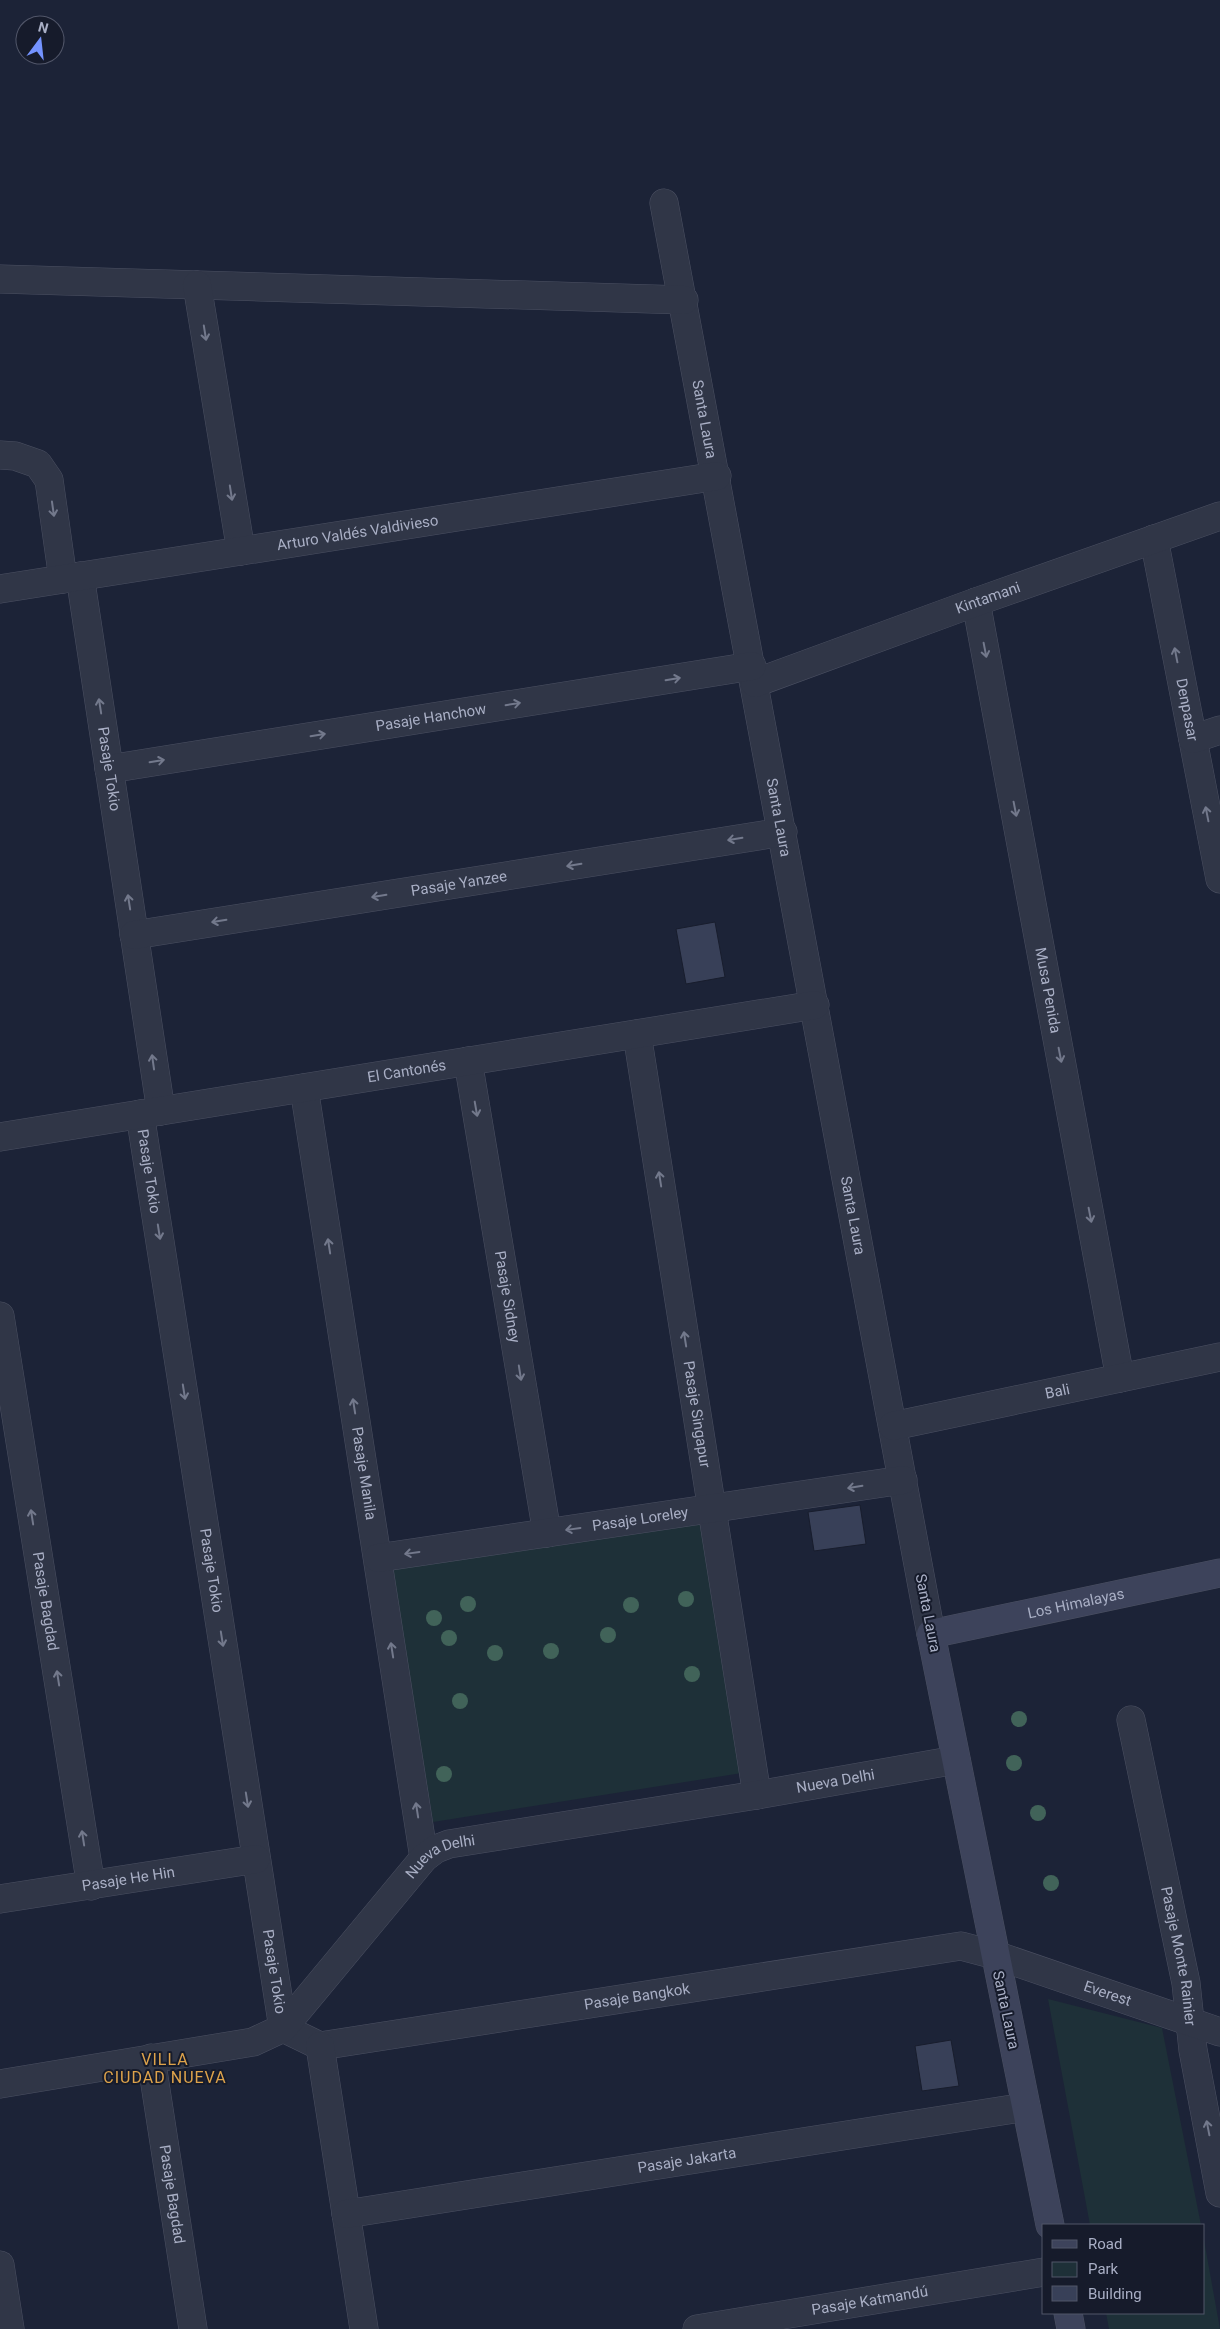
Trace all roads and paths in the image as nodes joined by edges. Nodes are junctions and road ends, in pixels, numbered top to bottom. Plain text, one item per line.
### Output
1 (664, 203) dead end
2 (0, 279) edge
3 (197, 285) junction
4 (684, 300) junction
5 (0, 455) edge
6 (716, 476) junction
7 (1220, 516) edge
8 (1154, 539) junction
9 (241, 552) junction
10 (72, 578) junction
11 (0, 589) edge
12 (976, 602) junction
13 (754, 675) junction
14 (1220, 730) edge
15 (1193, 739) junction
16 (109, 769) junction
17 (783, 832) junction
18 (1220, 879) edge
19 (134, 934) junction
20 (814, 1005) junction
21 (637, 1034) junction
22 (468, 1061) junction
23 (304, 1088) junction
24 (150, 1112) junction
25 (0, 1137) edge
26 (0, 1316) edge
27 (1220, 1357) edge
28 (1120, 1378) junction
29 (893, 1426) junction
30 (903, 1480) junction
31 (711, 1509) junction
32 (547, 1533) junction
33 (378, 1558) junction
34 (1220, 1573) edge
35 (931, 1634) junction
36 (1131, 1720) dead end
37 (956, 1760) junction
38 (757, 1795) junction
39 (424, 1858) junction
40 (256, 1859) junction
41 (91, 1886) junction
42 (0, 1899) edge
43 (995, 1955) junction
44 (1190, 2022) junction
45 (283, 2028) junction
46 (1220, 2032) edge
47 (320, 2046) junction
48 (151, 2058) junction
49 (0, 2084) edge
50 (1026, 2107) junction
51 (1220, 2193) edge
52 (346, 2214) junction
53 (1050, 2224) edge
54 (0, 2266) edge
55 (1042, 2272) edge
56 (1068, 2314) edge
57 (10, 2329) edge
58 (193, 2329) edge
59 (364, 2329) edge
60 (696, 2329) edge
61 (1071, 2329) edge

1 - 4 street, Santa Laura
2 - 3 street
3 - 4 street
3 -> 9 street
4 - 6 street, Santa Laura
5 -> 10 street, Pasaje Tokio
6 - 9 street, Arturo Valdés Valdivieso
6 - 13 street, Santa Laura
7 - 8 street, Kintamani
8 - 12 street, Kintamani
15 -> 8 street, Denpasar
9 - 10 street, Arturo Valdés Valdivieso
10 - 11 street, Arturo Valdés Valdivieso
16 -> 10 street, Pasaje Tokio
12 - 13 street, Kintamani
12 -> 28 street, Musa Penida
16 -> 13 street, Pasaje Hanchow
13 - 17 street, Santa Laura
14 - 15 street
18 -> 15 street, Denpasar
19 -> 16 street, Pasaje Tokio
17 -> 19 street, Pasaje Yanzee
17 - 20 street, Santa Laura
24 -> 19 street, Pasaje Tokio
20 - 21 street, El Cantonés
20 - 29 street, Santa Laura
21 - 22 street, El Cantonés
31 -> 21 street, Pasaje Singapur
22 - 23 street, El Cantonés
22 -> 32 street, Pasaje Sidney
23 - 24 street, El Cantonés
33 -> 23 street, Pasaje Manila
24 - 25 street, El Cantonés
24 -> 40 street, Pasaje Tokio
41 -> 26 street, Pasaje Bagdad
27 - 28 street, Bali
28 - 29 street, Bali
29 - 30 street, Santa Laura
30 -> 31 street, Pasaje Loreley
30 - 35 street, Santa Laura
31 -> 32 street, Pasaje Loreley
31 - 38 street, Pasaje Singapur
32 -> 33 street, Pasaje Loreley
39 -> 33 street, Pasaje Manila
34 - 35 street, Los Himalayas
35 - 37 street, Santa Laura
36 - 44 street, Pasaje Monte Rainier
37 - 38 street, Nueva Delhi
37 - 43 street, Santa Laura
38 - 39 street, Nueva Delhi
39 - 45 street, Nueva Delhi
40 - 41 street, Pasaje He Hin
40 - 45 street, Pasaje Tokio
41 - 42 street, Pasaje He Hin
43 - 44 street, Everest
43 - 47 street, Pasaje Bangkok
43 - 50 street, Santa Laura
44 - 46 street, Everest
51 -> 44 street, Pasaje Monte Rainier
45 - 47 street
45 - 48 street, Nueva Delhi
47 - 52 street
48 - 49 street, Nueva Delhi
48 - 58 street, Pasaje Bagdad
50 - 52 street, Pasaje Jakarta
50 - 53 street, Santa Laura
52 - 59 street
54 - 57 street
55 - 60 street, Pasaje Katmandú
56 - 61 street

